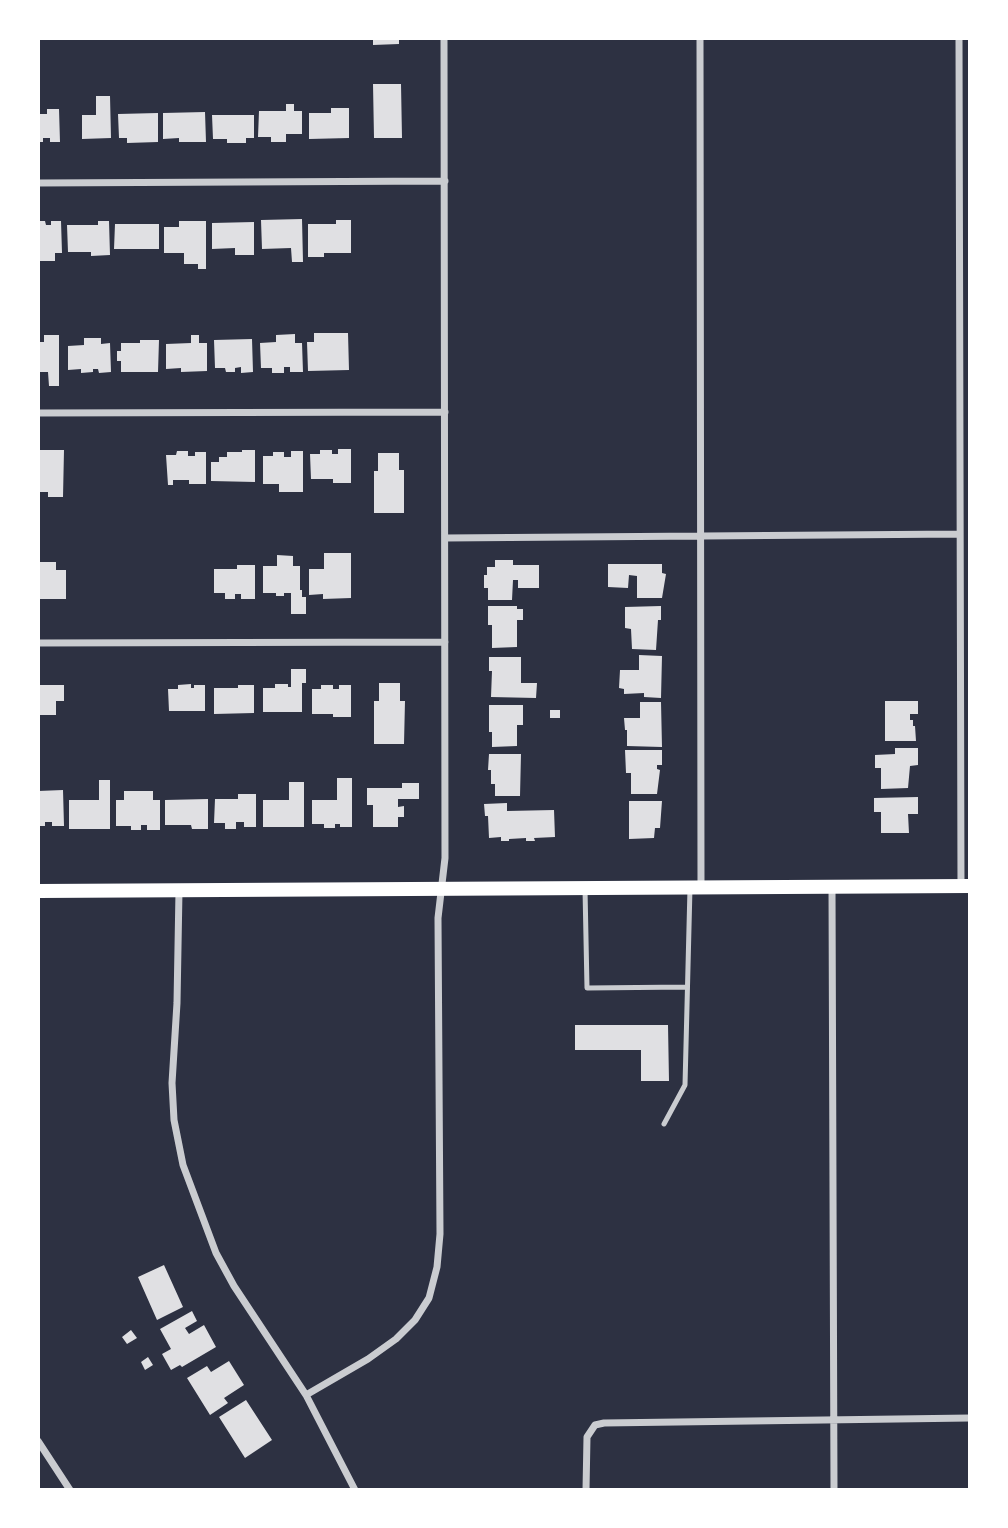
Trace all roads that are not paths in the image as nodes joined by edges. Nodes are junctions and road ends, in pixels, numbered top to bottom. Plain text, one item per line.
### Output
1 (444, 38) edge
2 (700, 38) edge
3 (959, 38) edge
4 (445, 181) junction
5 (38, 183) edge
6 (959, 204) junction
7 (970, 204) edge
8 (445, 412) junction
9 (38, 413) edge
10 (960, 534) junction
11 (702, 536) junction
12 (445, 538) junction
13 (445, 642) junction
14 (38, 643) edge
15 (965, 886) edge
16 (831, 887) junction
17 (696, 888) junction
18 (585, 889) junction
19 (441, 890) junction
20 (38, 891) edge
21 (179, 891) junction
22 (687, 987) junction
23 (664, 1124) dead end
24 (306, 1395) junction
25 (834, 1418) junction
26 (970, 1418) edge
27 (38, 1441) edge
28 (70, 1489) edge
29 (355, 1489) edge
30 (586, 1489) edge
31 (834, 1489) edge

1 - 4 street
2 - 11 street
3 - 6 street
4 - 5 street
4 - 8 street
6 - 7 street
6 - 10 street
8 - 9 street
8 - 12 street
10 - 11 street
10 - 15 street
11 - 12 street
11 - 17 street
12 - 13 street
13 - 14 street
13 - 19 street
15 - 16 main road
16 - 17 main road
16 - 25 street
17 - 18 main road
17 - 22 lane
18 - 19 main road
18 - 22 lane
19 - 21 main road
19 - 24 street
20 - 21 main road
21 - 24 street
22 - 23 lane
24 - 29 street
25 - 26 street
25 - 30 street
25 - 31 street
27 - 28 street

